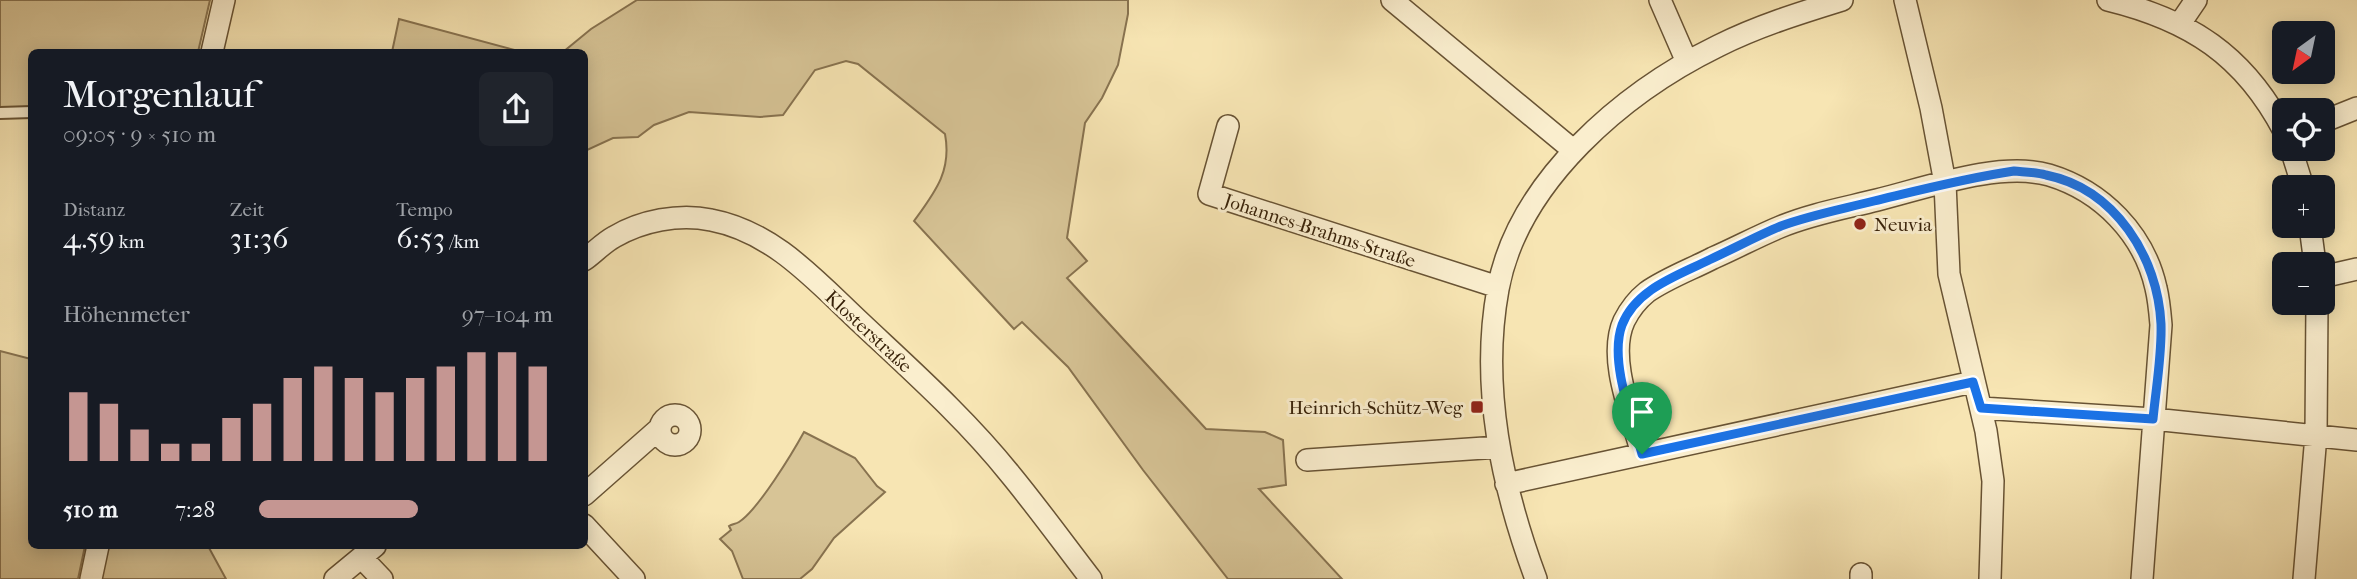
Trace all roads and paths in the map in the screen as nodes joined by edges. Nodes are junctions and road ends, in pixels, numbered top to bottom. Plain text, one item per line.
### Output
1 (223, 0) edge
2 (1392, 0) edge
3 (1660, 0) edge
4 (1842, 0) edge
5 (1905, 0) edge
6 (2108, 0) edge
7 (2196, 0) edge
8 (2179, 25) junction
9 (213, 49) edge
10 (1688, 62) junction
11 (2357, 108) edge
12 (2272, 109) edge
13 (28, 112) edge
14 (0, 113) edge
15 (2335, 117) edge
16 (1228, 126) dead end
17 (1573, 150) junction
18 (1945, 183) junction
19 (588, 257) edge
20 (2357, 269) edge
21 (2335, 274) edge
22 (1498, 287) junction
23 (2317, 315) edge
24 (1973, 382) junction
25 (1981, 408) junction
26 (2153, 419) junction
27 (660, 428) dead end
28 (2316, 435) junction
29 (2357, 440) edge
30 (1499, 447) junction
31 (1642, 454) junction
32 (1307, 460) dead end
33 (1506, 485) junction
34 (588, 491) edge
35 (588, 529) edge
36 (97, 549) edge
37 (369, 552) edge
38 (91, 579) edge
39 (335, 579) edge
40 (382, 579) edge
41 (634, 579) edge
42 (1091, 579) edge
43 (1536, 579) edge
44 (1990, 579) edge
45 (2142, 579) edge
46 (2304, 579) edge

1 - 9 street
2 - 17 street
3 - 10 street
4 - 10 street
5 - 18 street
6 - 8 street
7 - 8 street
8 - 12 street
10 - 17 street
11 - 15 street
13 - 14 lane
16 - 22 street, Johannes-Brahms-Straße
17 - 22 street
18 - 24 street
18 - 26 street
18 - 31 street
19 - 42 street, Klosterstraße
20 - 21 street
22 - 30 street
23 - 28 street
24 - 25 street
24 - 31 street
25 - 26 street
25 - 44 street
26 - 28 street
26 - 45 street
27 - 34 street
28 - 29 street
28 - 46 street
30 - 32 street
30 - 33 street
31 - 33 street
33 - 43 street
35 - 41 street
36 - 38 street
37 - 39 street
37 - 40 street

